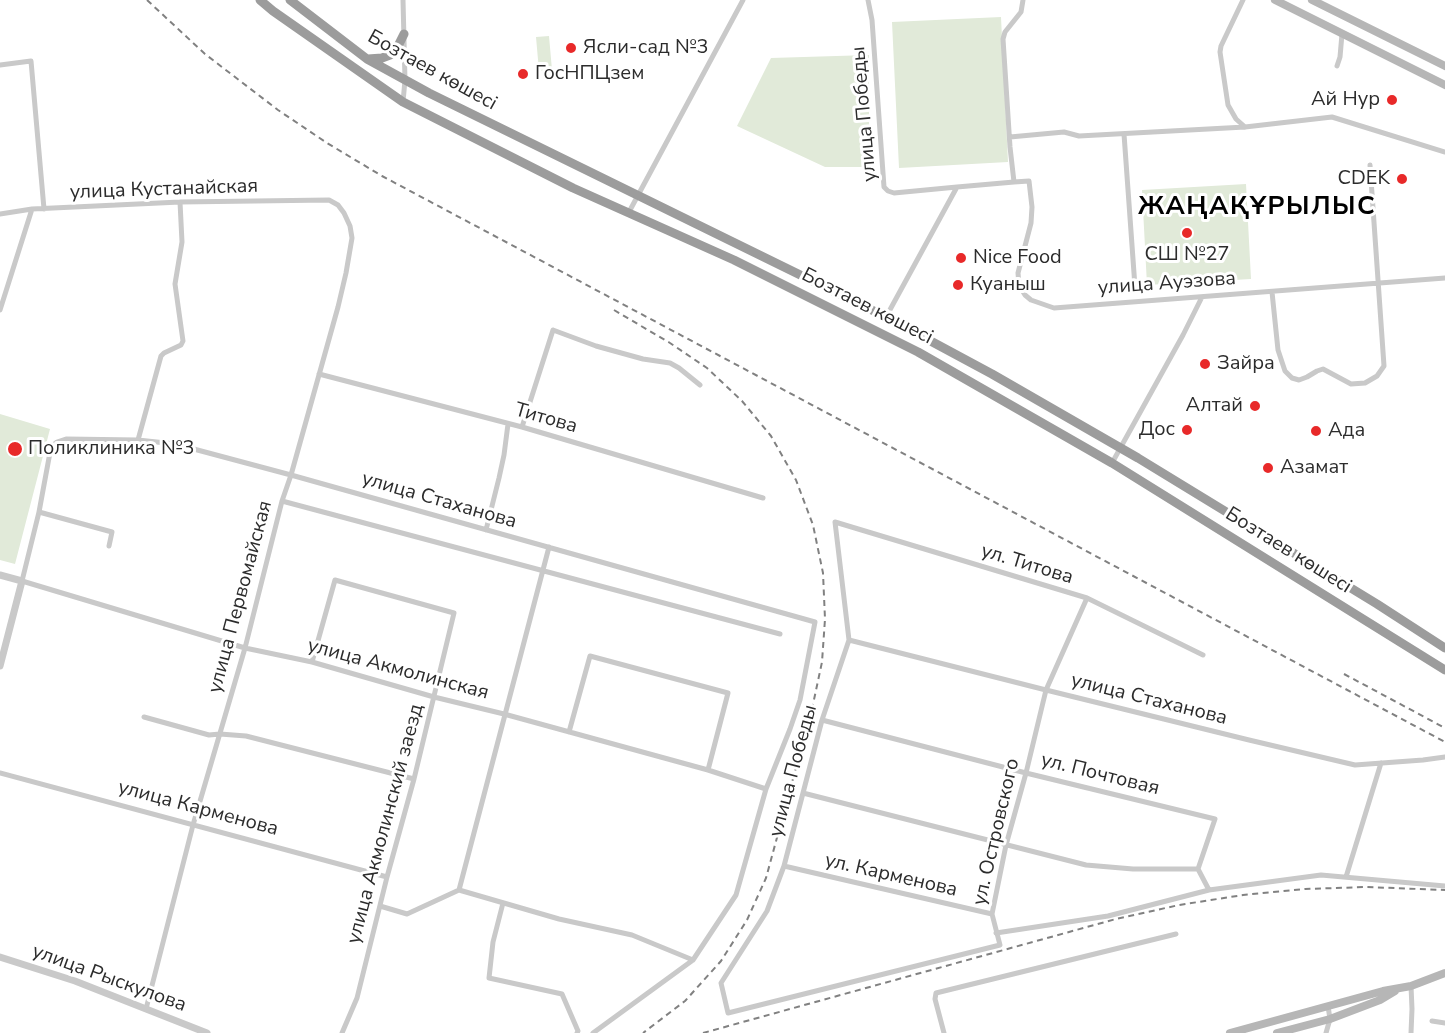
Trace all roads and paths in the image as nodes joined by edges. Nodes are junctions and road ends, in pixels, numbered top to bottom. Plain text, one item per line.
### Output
1 (260, 0) edge
2 (290, 0) edge
3 (403, 0) edge
4 (743, 0) edge
5 (868, 0) edge
6 (1023, 0) edge
7 (1243, 0) edge
8 (1275, 0) edge
9 (1318, 1) edge
10 (404, 34) junction
11 (1342, 34) junction
12 (367, 59) junction
13 (0, 65) edge
14 (1337, 66) dead end
15 (1445, 66) edge
16 (405, 80) junction
17 (1445, 85) edge
18 (403, 102) junction
19 (1245, 127) junction
20 (1124, 134) junction
21 (1010, 137) junction
22 (1445, 152) edge
23 (1370, 165) dead end
24 (1014, 182) junction
25 (957, 187) junction
26 (637, 196) junction
27 (329, 200) joint
28 (180, 202) junction
29 (32, 209) junction
30 (44, 209) junction
31 (629, 212) junction
32 (0, 214) edge
33 (1445, 278) edge
34 (1378, 284) junction
35 (1135, 287) dead end
36 (1272, 292) junction
37 (1202, 297) junction
38 (0, 310) edge
39 (885, 317) junction
40 (319, 374) junction
41 (700, 385) dead end
42 (508, 424) junction
43 (522, 427) junction
44 (138, 440) junction
45 (1121, 448) junction
46 (1112, 463) junction
47 (291, 475) junction
48 (763, 498) dead end
49 (282, 501) junction
50 (39, 512) junction
51 (835, 522) joint
52 (486, 530) junction
53 (109, 546) dead end
54 (549, 548) junction
55 (542, 571) junction
56 (0, 575) edge
57 (22, 581) junction
58 (1087, 598) junction
59 (810, 620) joint
60 (780, 634) dead end
61 (849, 640) junction
62 (245, 648) junction
63 (1445, 648) edge
64 (1203, 655) dead end
65 (312, 662) junction
66 (0, 666) edge
67 (1445, 670) edge
68 (1046, 690) junction
69 (434, 697) junction
70 (504, 714) junction
71 (144, 717) dead end
72 (822, 720) junction
73 (569, 732) junction
74 (220, 734) junction
75 (1445, 757) edge
76 (1382, 763) junction
77 (708, 770) junction
78 (0, 773) edge
79 (1026, 773) junction
80 (414, 779) junction
81 (766, 789) junction
82 (803, 793) junction
83 (194, 825) junction
84 (1006, 845) junction
85 (784, 866) junction
86 (1198, 869) junction
87 (387, 877) junction
88 (1346, 877) junction
89 (1445, 886) edge
90 (459, 890) junction
91 (1209, 890) junction
92 (503, 903) junction
93 (380, 906) junction
94 (992, 914) junction
95 (996, 933) junction
96 (1176, 934) dead end
97 (0, 957) edge
98 (693, 960) junction
99 (1445, 973) edge
100 (1411, 986) junction
101 (1402, 988) junction
102 (1328, 1006) junction
103 (146, 1009) junction
104 (728, 1013) joint
105 (1330, 1019) junction
106 (1432, 1021) dead end
107 (1445, 1023) edge
108 (1239, 1032) edge
109 (207, 1033) edge
110 (342, 1033) edge
111 (578, 1033) edge
112 (593, 1033) edge
113 (944, 1033) edge
114 (1230, 1033) edge
115 (1277, 1033) edge
116 (1326, 1033) edge
117 (1411, 1033) edge

1 - 18 highway, Бозтаев көшесі
2 - 12 highway, Бозтаев көшесі
3 - 10 street
4 - 26 street
5 - 25 street, улица Победы
6 - 21 street
7 - 19 street
8 - 11 main road
9 - 15 main road
10 - 12 highway
10 - 16 street
11 - 14 street
11 - 17 main road
12 - 16 highway, Бозтаев көшесі
13 - 30 street
16 - 18 street
16 - 26 highway, Бозтаев көшесі
18 - 31 highway, Бозтаев көшесі
19 - 20 street
19 - 22 street
20 - 21 street
20 - 35 street
21 - 24 street
23 - 34 street
24 - 25 street
24 - 37 street, улица Ауэзова
25 - 39 street
26 - 31 street
26 - 39 highway, Бозтаев көшесі
27 - 28 street, улица Кустанайская
27 - 40 street, улица Первомайская
28 - 30 street, улица Кустанайская
28 - 44 street
29 - 30 street, улица Кустанайская
29 - 32 street, улица Кустанайская
29 - 38 street
31 - 46 highway, Бозтаев көшесі
33 - 34 street, улица Ауэзова
34 - 36 street, улица Ауэзова
34 - 36 street
36 - 37 street, улица Ауэзова
37 - 45 street
39 - 45 highway, Бозтаев көшесі
40 - 42 street, Титова
40 - 47 street, улица Первомайская
41 - 43 street
42 - 43 street, Титова
42 - 52 street
43 - 48 street, Титова
44 - 47 street, улица Стаханова
44 - 50 street, улица Стаханова
45 - 46 street
45 - 63 highway, Бозтаев көшесі
46 - 67 highway, Бозтаев көшесі
47 - 49 street, улица Первомайская
47 - 52 street, улица Стаханова
49 - 55 street
49 - 62 street, улица Первомайская
50 - 53 street
50 - 57 street
51 - 58 street, ул. Титова
51 - 61 street, улица Победы
52 - 54 street, улица Стаханова
54 - 55 street
54 - 59 street, улица Стаханова
55 - 60 street
55 - 70 street
56 - 57 street
57 - 62 street, улица Акмолинская
57 - 66 street
58 - 64 street, ул. Титова
58 - 68 street, ул. Островского
59 - 81 street, улица Победы
61 - 68 street, улица Стаханова
61 - 72 street, улица Победы
62 - 65 street, улица Акмолинская
62 - 74 street, улица Первомайская
65 - 69 street, улица Акмолинская
65 - 69 street, улица Акмолинский заезд
68 - 76 street, улица Стаханова
68 - 79 street, ул. Островского
69 - 70 street, улица Акмолинская
69 - 80 street, улица Акмолинский заезд
70 - 73 street, улица Акмолинская
70 - 90 street
71 - 74 street
72 - 79 street, ул. Почтовая
72 - 82 street, улица Победы
73 - 77 street, улица Акмолинская
73 - 77 street
74 - 80 street
74 - 83 street, улица Первомайская
75 - 76 street, улица Стаханова
76 - 88 street
77 - 81 street, улица Акмолинская
78 - 83 street, улица Карменова
79 - 84 street, ул. Островского
79 - 86 street, ул. Почтовая
80 - 87 street, улица Акмолинский заезд
81 - 98 street, улица Победы
82 - 84 street
82 - 85 street, улица Победы
83 - 87 street, улица Карменова
83 - 103 street, улица Первомайская
84 - 86 street
84 - 94 street, ул. Островского
85 - 94 street, ул. Карменова
85 - 104 street, улица Победы
86 - 91 street
87 - 93 street, улица Акмолинский заезд
88 - 89 street
88 - 91 street
90 - 92 street
90 - 93 street
91 - 95 street
92 - 98 street
92 - 111 street
93 - 110 street, улица Акмолинский заезд
94 - 95 street, ул. Островского
95 - 104 street, ул. Островского
96 - 113 street
97 - 103 street, улица Рыскулова
98 - 112 street, улица Победы
99 - 100 main road
100 - 101 main road
100 - 117 street
101 - 102 main road
101 - 105 main road
102 - 105 street
102 - 108 main road
103 - 109 street, улица Рыскулова
105 - 115 main road
105 - 116 street
106 - 107 street
108 - 114 main road

